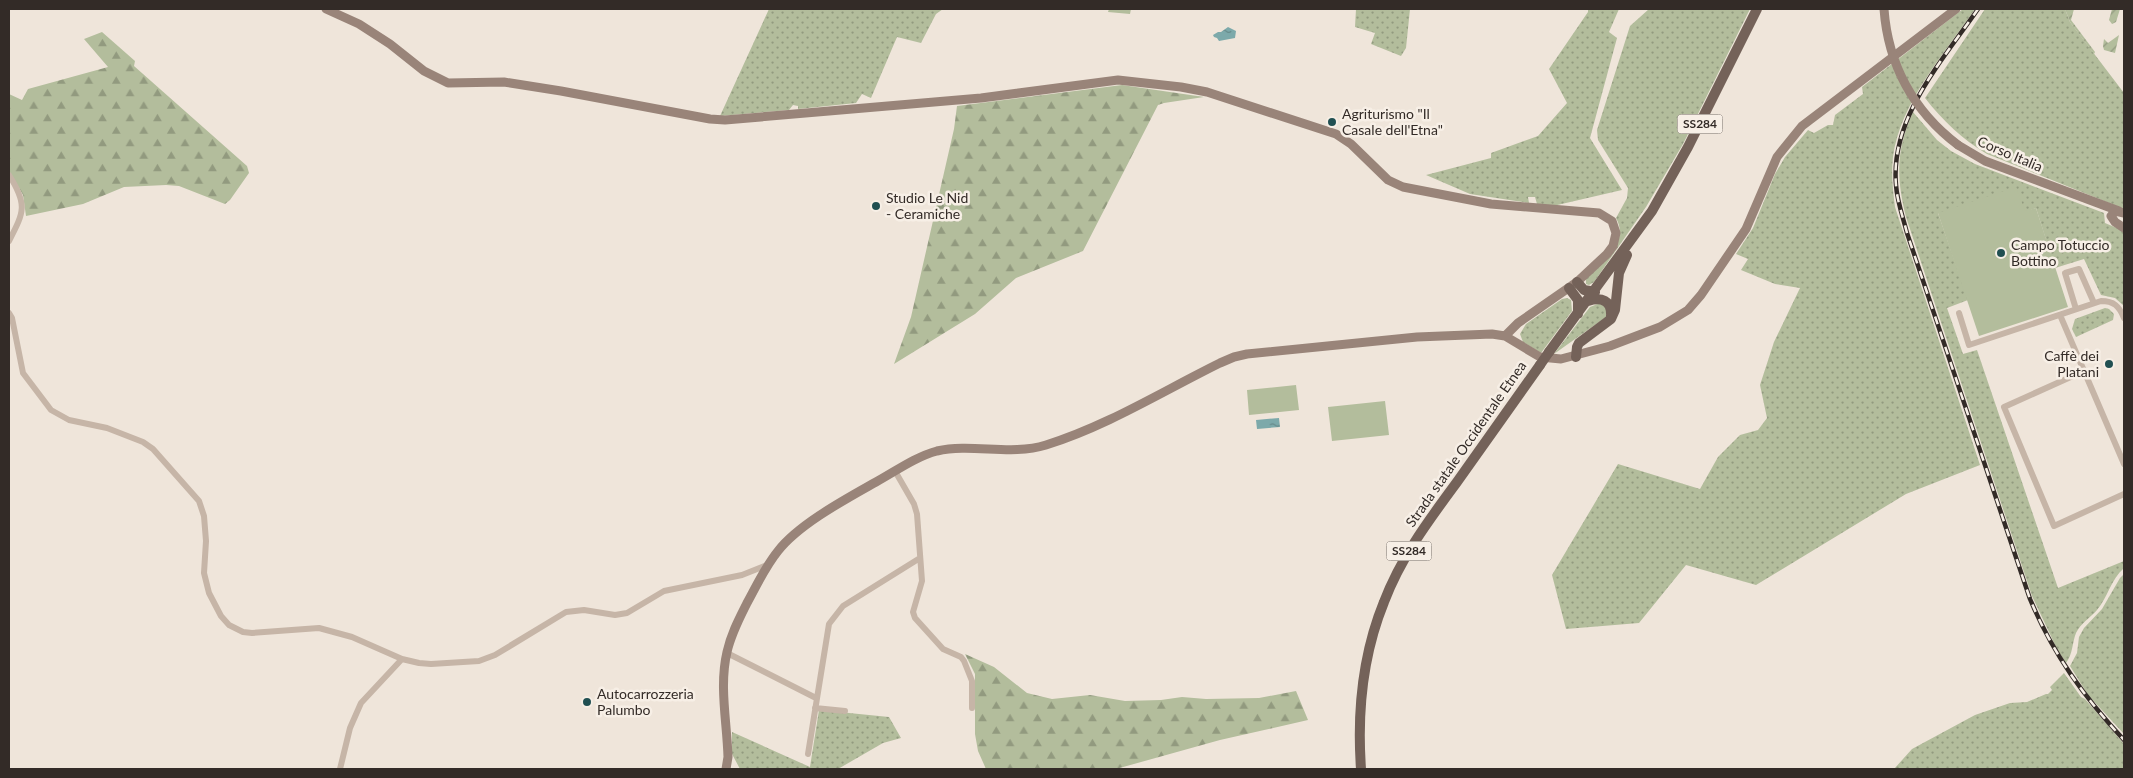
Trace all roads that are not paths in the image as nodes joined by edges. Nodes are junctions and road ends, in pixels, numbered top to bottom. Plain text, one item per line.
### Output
1 (326, 9) edge
2 (1757, 9) edge
3 (1884, 9) edge
4 (1956, 9) edge
5 (9, 175) edge
6 (2118, 213) edge
7 (2124, 228) edge
8 (1636, 235) junction
9 (9, 242) edge
10 (1573, 285) junction
11 (1595, 292) junction
12 (1588, 301) junction
13 (2094, 303) junction
14 (2076, 309) junction
15 (9, 313) edge
16 (1959, 313) dead end
17 (1578, 314) junction
18 (2060, 315) junction
19 (2124, 318) edge
20 (1611, 319) junction
21 (1505, 336) junction
22 (1576, 357) junction
23 (2084, 371) junction
24 (2124, 464) edge
25 (895, 471) junction
26 (2124, 494) edge
27 (920, 558) junction
28 (767, 565) junction
29 (726, 653) junction
30 (402, 659) junction
31 (816, 698) junction
32 (815, 708) junction
33 (972, 708) dead end
34 (845, 711) dead end
35 (808, 754) dead end
36 (340, 769) edge
37 (726, 769) edge
38 (1361, 769) edge

1 - 10 street
2 - 8 main road, SS284
3 - 6 street, Corso Italia, bridge
4 - 22 street
5 - 9 street
6 - 7 street
8 - 11 main road, SS284
8 - 20 main road
10 - 11 main road
10 - 17 main road
10 - 21 street
11 - 12 main road, SS284
12 - 17 main road, SS284
12 - 20 main road
13 - 14 street
13 - 14 street
13 - 19 street
14 - 18 street
15 - 30 street
16 - 18 street
17 - 38 main road, Strada statale Occidentale Etnea / SS284, bridge
18 - 23 street
20 - 22 main road
21 - 22 street
21 - 25 street
23 - 24 street
23 - 26 street
25 - 27 street
25 - 28 street
27 - 31 street
27 - 33 street
28 - 29 street
28 - 30 street
29 - 31 street
29 - 37 street
30 - 36 street
31 - 32 street
32 - 34 street
32 - 35 street

